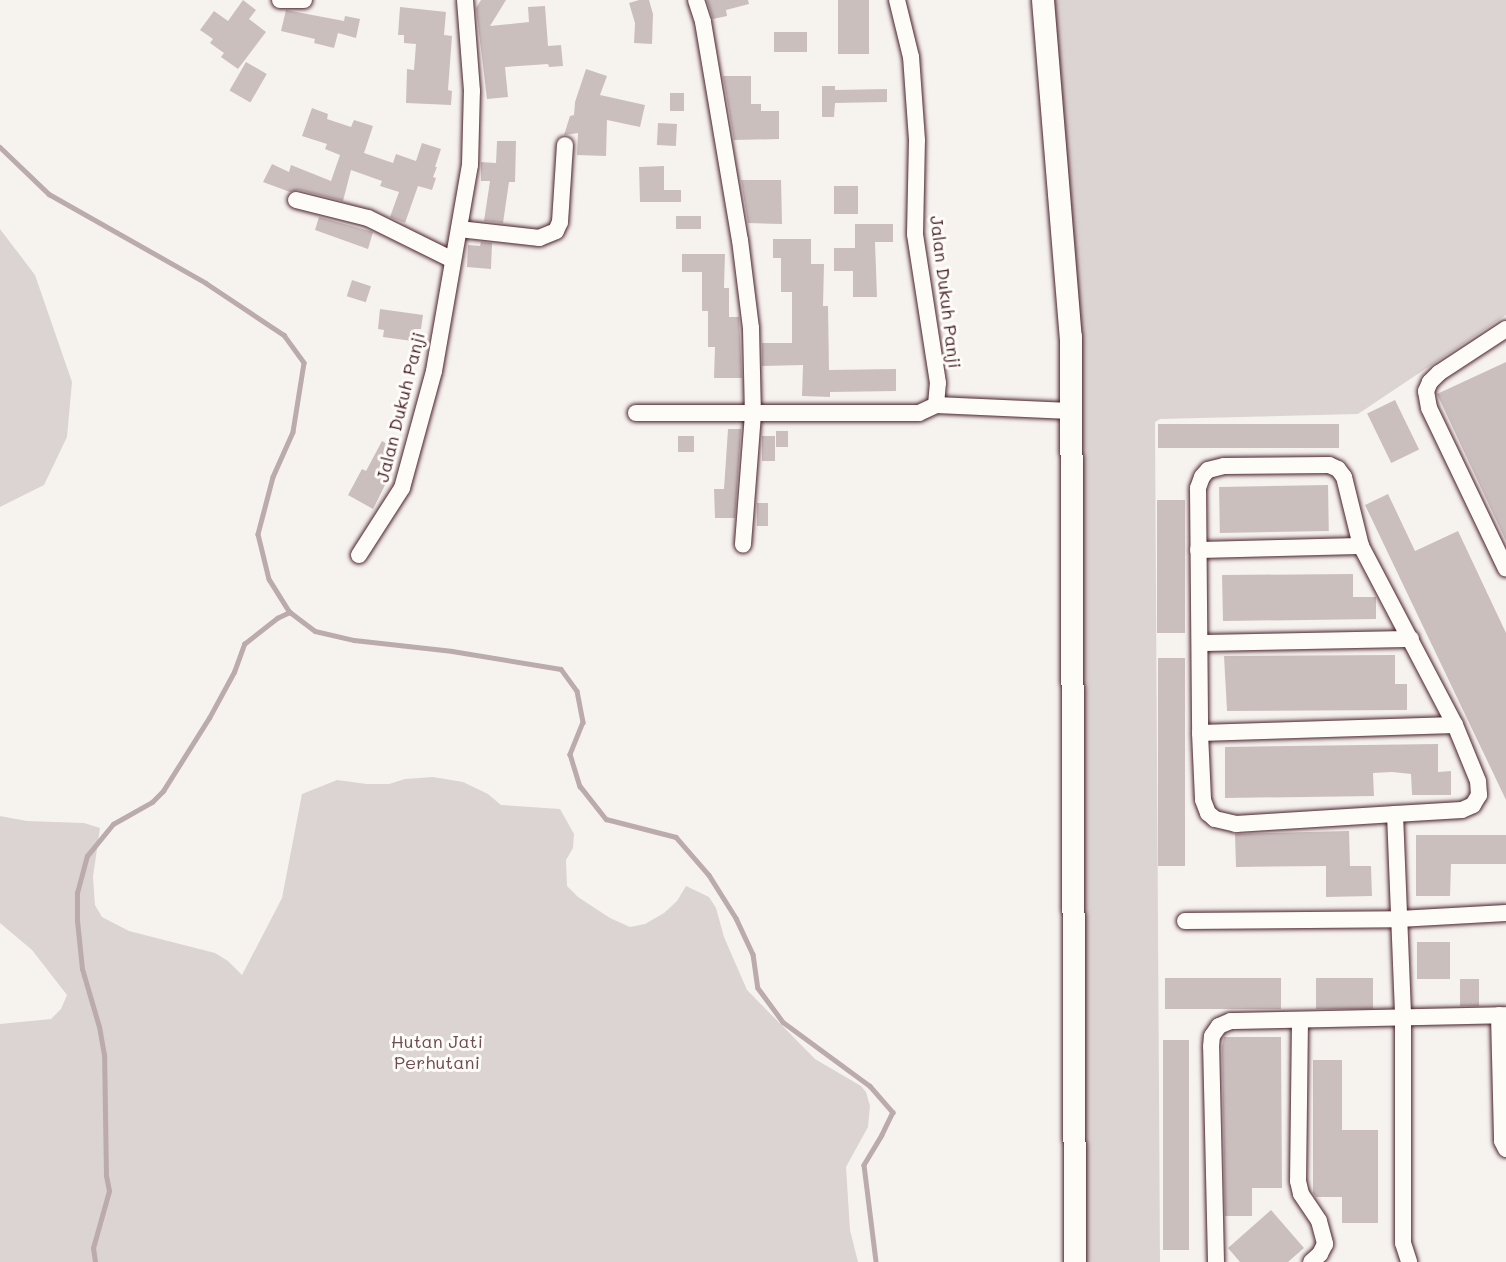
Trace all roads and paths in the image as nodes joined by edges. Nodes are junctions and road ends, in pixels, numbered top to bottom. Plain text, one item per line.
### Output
1 (280, 0) edge
2 (304, 0) edge
3 (465, 0) edge
4 (696, 0) edge
5 (897, 0) edge
6 (1043, 0) edge
7 (565, 145) dead end
8 (296, 200) dead end
9 (459, 229) junction
10 (452, 259) junction
11 (1506, 328) edge
12 (936, 405) junction
13 (1070, 411) junction
14 (636, 413) dead end
15 (753, 414) junction
16 (743, 545) dead end
17 (1361, 546) junction
18 (1198, 550) junction
19 (359, 555) dead end
20 (1506, 569) edge
21 (1411, 639) junction
22 (1200, 643) junction
23 (1455, 725) junction
24 (1200, 733) junction
25 (1395, 814) junction
26 (1506, 913) edge
27 (1399, 919) junction
28 (1185, 921) dead end
29 (1503, 1015) edge
30 (1403, 1017) junction
31 (1300, 1020) junction
32 (1504, 1100) edge
33 (1506, 1149) edge
34 (1219, 1259) edge
35 (1075, 1262) edge
36 (1311, 1262) edge
37 (1409, 1262) edge

1 - 2 street
3 - 9 street, Jalan Dukuh Panji
4 - 15 street
5 - 12 street, Jalan Dukuh Panji
6 - 13 main road
7 - 9 street
8 - 10 street
9 - 10 street, Jalan Dukuh Panji
10 - 19 street, Jalan Dukuh Panji
11 - 20 street
12 - 13 street
12 - 15 street
13 - 35 main road
14 - 15 street
15 - 16 street
17 - 18 street
17 - 18 street
17 - 21 street
18 - 22 street
21 - 22 street
21 - 23 street
22 - 24 street
23 - 24 street
23 - 25 street
24 - 25 street
25 - 27 street
26 - 27 street
27 - 28 street
27 - 30 street
29 - 30 street
29 - 32 street
30 - 31 street
30 - 37 street
31 - 34 street
31 - 36 street
32 - 33 street

